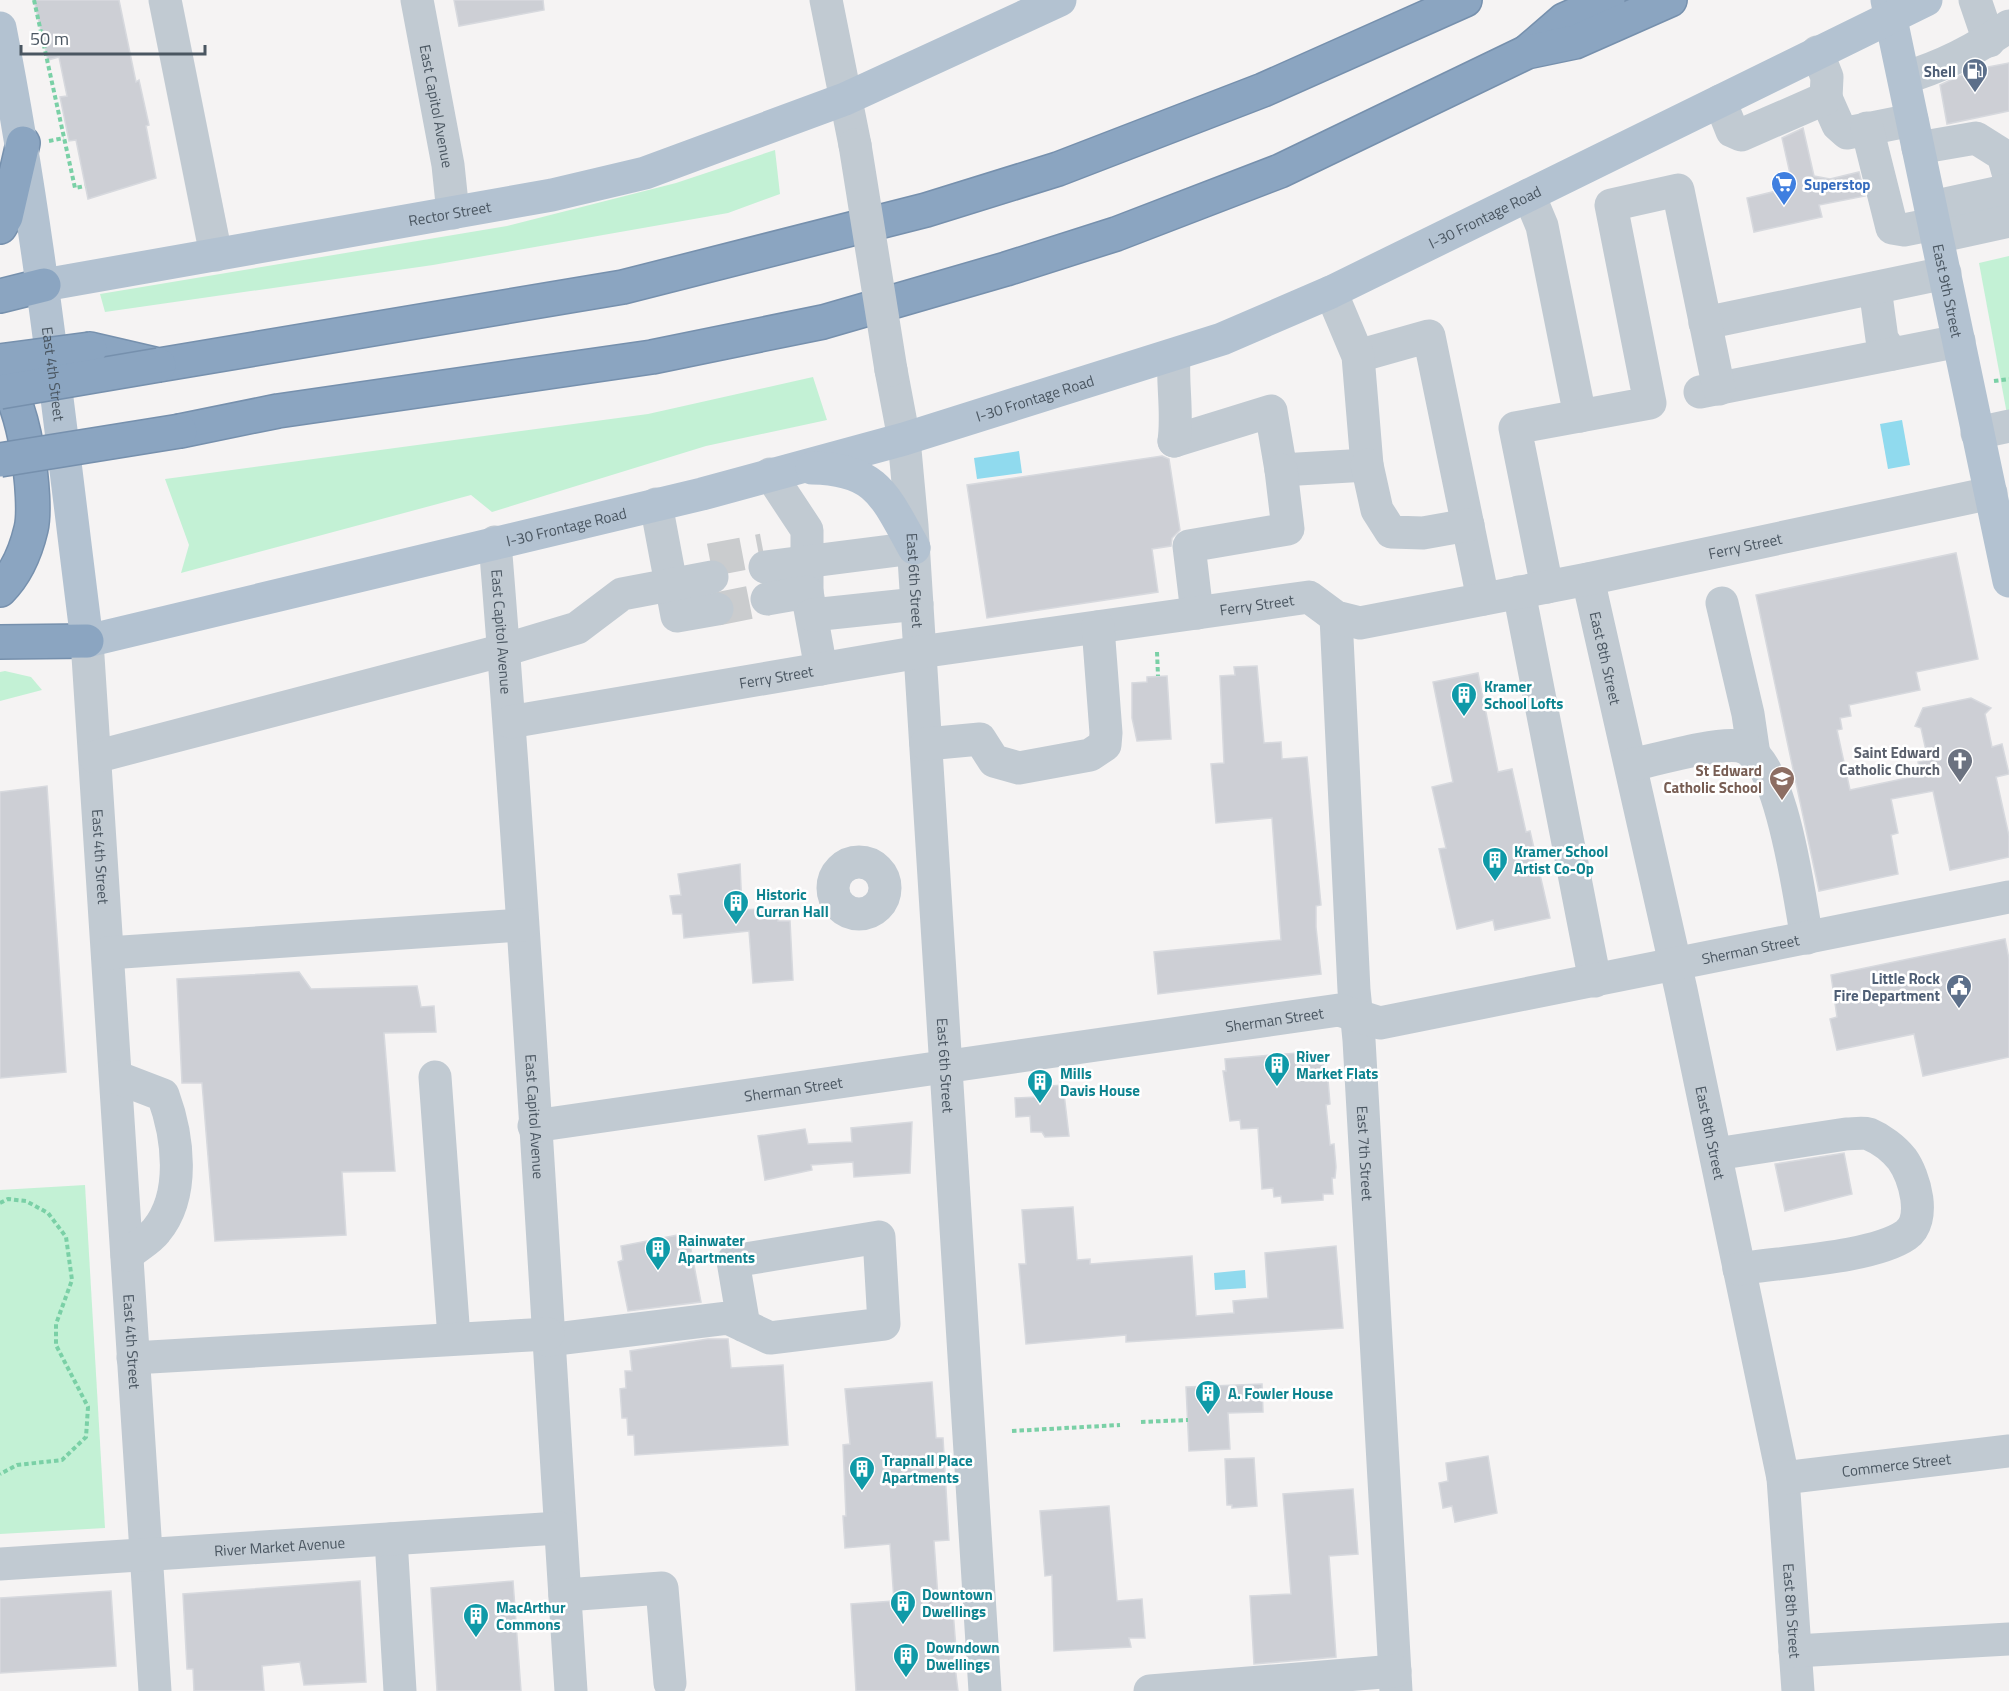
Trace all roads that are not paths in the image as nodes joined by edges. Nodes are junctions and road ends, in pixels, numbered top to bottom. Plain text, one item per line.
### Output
1 (165, 0) edge
2 (417, 0) edge
3 (826, 0) edge
4 (1059, 0) edge
5 (1465, 0) edge
6 (1608, 0) edge
7 (1670, 0) edge
8 (1926, 0) edge
9 (1975, 0) edge
10 (1889, 9) edge
11 (0, 28) edge
12 (1999, 33) edge
13 (1527, 52) junction
14 (1816, 52) junction
15 (1904, 78) junction
16 (1826, 98) junction
17 (845, 99) junction
18 (1720, 101) junction
19 (1867, 128) junction
20 (1915, 134) junction
21 (36, 142) junction
22 (1593, 164) junction
23 (2009, 176) edge
24 (2009, 190) edge
25 (1529, 195) junction
26 (1611, 205) junction
27 (453, 213) junction
28 (2009, 221) edge
29 (1934, 223) junction
30 (0, 227) edge
31 (216, 255) junction
32 (1945, 273) junction
33 (44, 285) junction
34 (1875, 288) junction
35 (1331, 292) junction
36 (0, 296) edge
37 (1705, 323) junction
38 (1959, 341) junction
39 (1892, 354) junction
40 (1174, 356) junction
41 (1359, 356) junction
42 (0, 361) edge
43 (159, 365) junction
44 (1141, 365) junction
45 (0, 379) edge
46 (0, 392) edge
47 (1702, 392) junction
48 (1650, 403) junction
49 (1580, 416) junction
50 (2009, 426) edge
51 (1977, 433) junction
52 (904, 439) junction
53 (1174, 441) junction
54 (0, 460) edge
55 (1367, 465) junction
56 (1281, 470) junction
57 (781, 471) junction
58 (1991, 493) junction
59 (656, 504) junction
60 (1468, 525) junction
61 (495, 542) junction
62 (914, 548) junction
63 (807, 551) junction
64 (764, 559) tunnel mouth
65 (711, 568) tunnel mouth
66 (669, 576) junction
67 (1588, 579) junction
68 (2009, 581) edge
69 (0, 590) edge
70 (1533, 590) junction
71 (767, 599) tunnel mouth
72 (1483, 599) junction
73 (1722, 603) dead end
74 (809, 604) junction
75 (917, 604) junction
76 (717, 609) tunnel mouth
77 (1197, 613) junction
78 (1336, 616) junction
79 (1098, 627) junction
80 (87, 641) junction
81 (0, 642) edge
82 (504, 650) junction
83 (920, 652) junction
84 (821, 669) junction
85 (510, 722) junction
86 (926, 744) junction
87 (1754, 755) junction
88 (95, 757) junction
89 (1631, 765) junction
90 (934, 882) junction
91 (885, 884) dead end
92 (2009, 897) edge
93 (522, 925) junction
94 (1807, 938) junction
95 (108, 954) junction
96 (1676, 965) junction
97 (1594, 981) junction
98 (1357, 1015) junction
99 (945, 1066) junction
100 (116, 1077) junction
101 (435, 1077) dead end
102 (534, 1126) junction
103 (1716, 1154) junction
104 (127, 1255) junction
105 (1739, 1269) junction
106 (744, 1326) junction
107 (548, 1337) junction
108 (454, 1338) junction
109 (133, 1358) junction
110 (2009, 1451) edge
111 (1783, 1478) junction
112 (559, 1528) junction
113 (391, 1539) junction
114 (146, 1554) junction
115 (0, 1564) edge
116 (565, 1594) junction
117 (2009, 1639) edge
118 (1795, 1651) junction
119 (1396, 1681) edge
120 (670, 1683) dead end
121 (154, 1691) edge
122 (400, 1691) edge
123 (571, 1691) edge
124 (985, 1691) edge
125 (1150, 1691) edge
126 (1798, 1691) edge

1 - 31 street
2 - 27 street, East Capitol Avenue
3 - 17 street
4 - 17 main road
5 - 43 highway
6 - 13 highway
7 - 13 highway
8 - 10 main road, I-30 Frontage Road
9 - 12 street
10 - 14 main road, I-30 Frontage Road
10 - 15 main road, East 9th Street
11 - 21 main road, East 4th Street
12 - 15 street
13 - 54 highway, bridge
14 - 16 street
14 - 18 main road, I-30 Frontage Road
15 - 20 main road, East 9th Street
16 - 18 street
16 - 19 street
17 - 27 main road, Rector Street
17 - 52 street, East 6th Street, bridge
18 - 22 main road, I-30 Frontage Road
19 - 20 street
19 - 29 street
20 - 23 street
20 - 29 main road, East 9th Street
21 - 30 highway
21 - 33 main road, East 4th Street
22 - 25 main road, I-30 Frontage Road
22 - 26 street
24 - 29 street
25 - 35 main road, I-30 Frontage Road
25 - 49 street
26 - 37 street
26 - 48 street
27 - 31 main road, Rector Street
28 - 29 street
29 - 32 main road, East 9th Street
31 - 33 main road, Rector Street
32 - 34 street
32 - 38 main road, East 9th Street
33 - 36 highway
33 - 80 main road, East 4th Street
34 - 37 street
34 - 39 street
35 - 40 main road, I-30 Frontage Road
35 - 41 street
37 - 47 street
38 - 39 street
38 - 51 main road, East 9th Street
39 - 47 street
40 - 44 main road, I-30 Frontage Road
40 - 53 street
41 - 55 street
41 - 60 street
42 - 43 highway, bridge
43 - 46 highway, bridge
44 - 52 main road, I-30 Frontage Road
44 - 53 street
45 - 69 highway
47 - 48 street
48 - 49 street
49 - 70 street
50 - 51 street
51 - 58 main road, East 9th Street
52 - 57 main road, I-30 Frontage Road
52 - 62 street, East 6th Street
53 - 56 street
55 - 56 street
55 - 60 street
56 - 77 street
57 - 59 main road, I-30 Frontage Road
57 - 62 main road
57 - 63 street
58 - 67 street, Ferry Street
58 - 68 main road, East 9th Street
59 - 61 main road, I-30 Frontage Road
59 - 66 street
60 - 72 street
61 - 80 main road, I-30 Frontage Road
61 - 82 street, East Capitol Avenue
62 - 63 street
62 - 75 street, East 6th Street
63 - 64 street
63 - 74 street
65 - 66 street
66 - 76 street
66 - 82 street
67 - 70 street, Ferry Street
67 - 89 street, East 8th Street
70 - 72 street, Ferry Street
70 - 97 street
71 - 74 street
72 - 78 street, Ferry Street
73 - 87 street
74 - 75 street
74 - 84 street
75 - 83 street, East 6th Street
77 - 78 street, Ferry Street
77 - 79 street, Ferry Street
78 - 98 street, East 7th Street
79 - 83 street, Ferry Street
79 - 86 street
80 - 81 highway
80 - 88 street, East 4th Street
82 - 85 street, East Capitol Avenue
82 - 88 street
83 - 84 street, Ferry Street
83 - 86 street, East 6th Street
84 - 85 street, Ferry Street
85 - 93 street, East Capitol Avenue
86 - 90 street, East 6th Street
87 - 89 street
87 - 94 street
88 - 95 street, East 4th Street
89 - 96 street, East 8th Street
90 - 91 street
90 - 99 street, East 6th Street
92 - 94 street, Sherman Street
93 - 95 street
93 - 102 street, East Capitol Avenue
94 - 96 street, Sherman Street
95 - 100 street, East 4th Street
96 - 97 street, Sherman Street
96 - 103 street, East 8th Street
97 - 98 street, Sherman Street
98 - 99 street, Sherman Street
98 - 119 street, East 7th Street
99 - 102 street, Sherman Street
99 - 124 street, East 6th Street
100 - 104 street, East 4th Street
100 - 104 street
101 - 108 street
102 - 107 street, East Capitol Avenue
103 - 105 street, East 8th Street
103 - 105 street
104 - 109 street, East 4th Street
105 - 111 street, East 8th Street
106 - 106 street
106 - 107 street
107 - 108 street
107 - 112 street, East Capitol Avenue
108 - 109 street
109 - 114 street, East 4th Street
110 - 111 street, Commerce Street
111 - 118 street, East 8th Street
112 - 113 street, River Market Avenue
112 - 116 street, East Capitol Avenue
113 - 114 street, River Market Avenue
113 - 122 street
114 - 115 street, River Market Avenue
114 - 121 street, East 4th Street
116 - 120 street
116 - 123 street, East Capitol Avenue
117 - 118 street
118 - 126 street, East 8th Street
119 - 125 street

